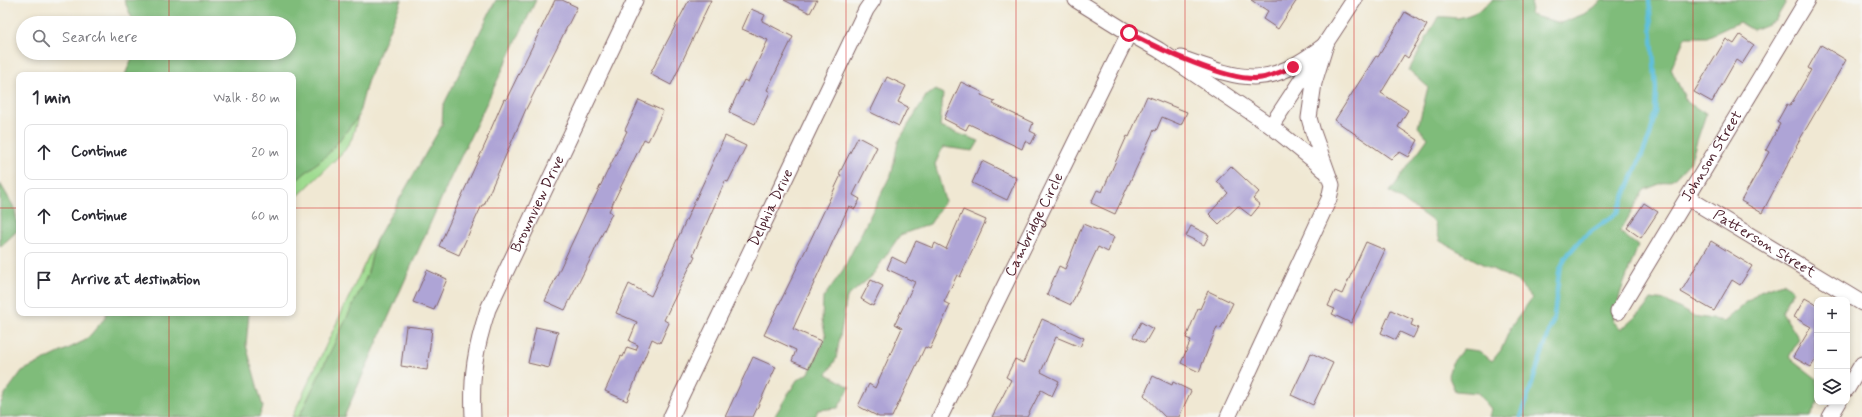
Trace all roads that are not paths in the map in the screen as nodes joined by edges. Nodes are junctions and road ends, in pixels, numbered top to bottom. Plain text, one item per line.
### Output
1 (635, 0) edge
2 (873, 0) edge
3 (1076, 0) edge
4 (1354, 0) edge
5 (1807, 0) edge
6 (1129, 33) junction
7 (1326, 44) junction
8 (1159, 50) junction
9 (1271, 126) junction
10 (1326, 172) junction
11 (1688, 198) junction
12 (1862, 303) edge
13 (1618, 312) dead end
14 (1862, 364) edge
15 (1850, 384) edge
16 (1837, 405) edge
17 (473, 417) edge
18 (671, 417) edge
19 (940, 417) edge
20 (1228, 417) edge
21 (1830, 417) edge

1 - 17 street, Brownview Drive
2 - 18 street, Delphia Drive
3 - 6 street
4 - 7 street
5 - 11 street, Johnson Street
6 - 8 street
6 - 19 street, Cambridge Circle
7 - 8 street
7 - 9 street
7 - 10 street
8 - 9 street
9 - 10 street
10 - 20 street
11 - 12 street, Patterson Street
11 - 13 street, Johnson Street
14 - 15 street
16 - 21 street

